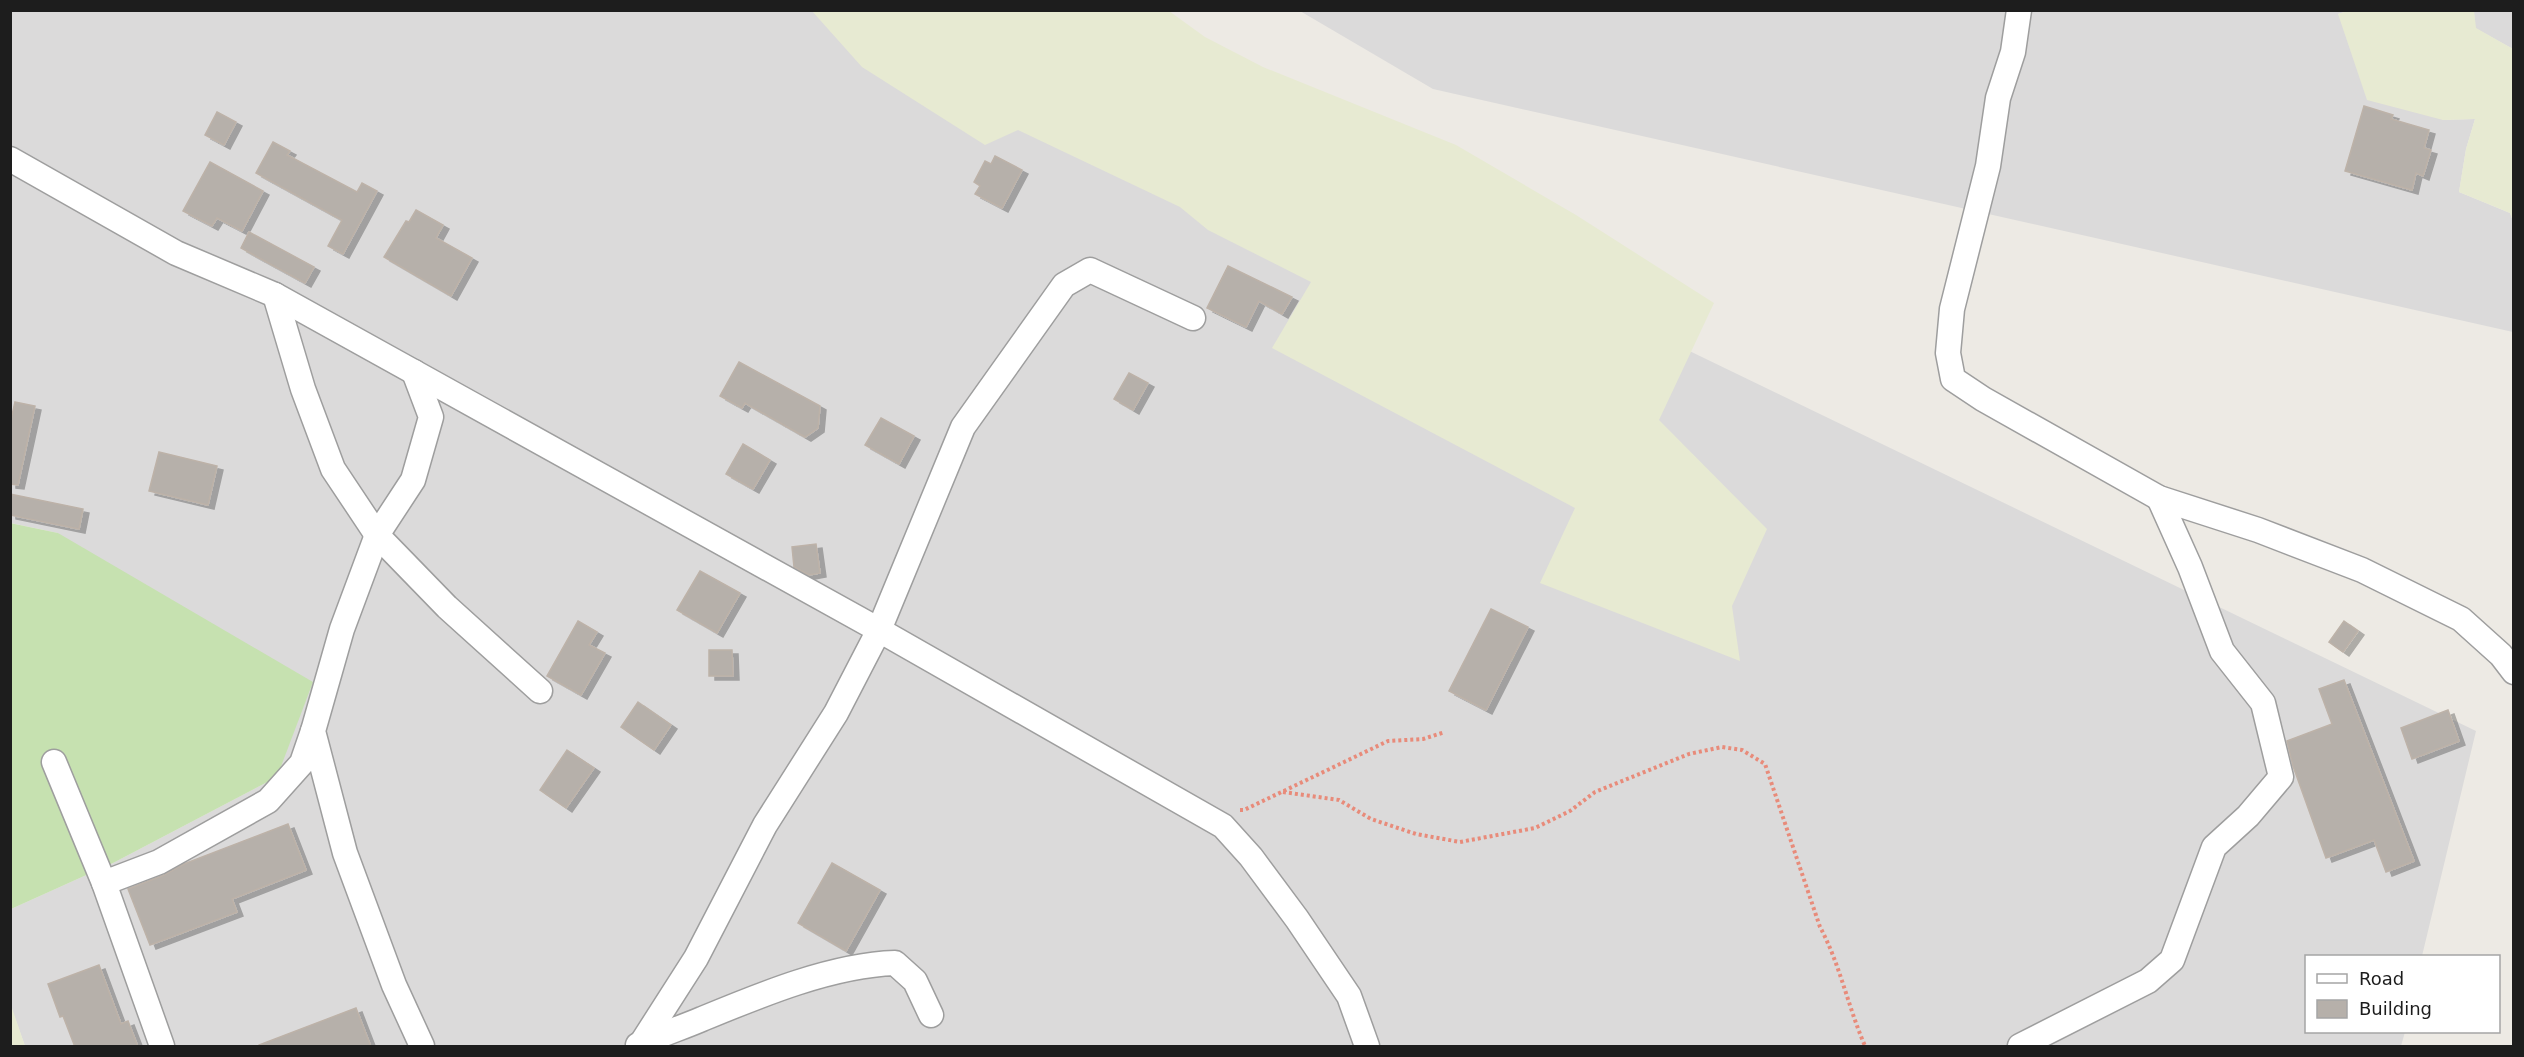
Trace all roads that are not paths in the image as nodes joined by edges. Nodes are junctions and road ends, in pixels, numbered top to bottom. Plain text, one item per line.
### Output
1 (2019, 10) edge
2 (10, 159) edge
3 (275, 295) junction
4 (1193, 318) dead end
5 (414, 372) junction
6 (2159, 498) junction
7 (377, 535) junction
8 (879, 630) junction
9 (2514, 672) edge
10 (540, 691) dead end
11 (313, 731) junction
12 (54, 762) dead end
13 (104, 883) junction
14 (931, 1015) dead end
15 (638, 1045) edge
16 (162, 1047) edge
17 (422, 1047) edge
18 (1367, 1047) edge
19 (2020, 1047) edge

1 - 6 street
2 - 3 street
3 - 5 street
3 - 7 street
4 - 8 street
5 - 7 street
5 - 8 street
6 - 9 street
6 - 19 street
7 - 10 street
7 - 11 street
8 - 15 street
8 - 18 street
11 - 13 street
11 - 17 street
12 - 13 street
13 - 16 street
14 - 15 street

